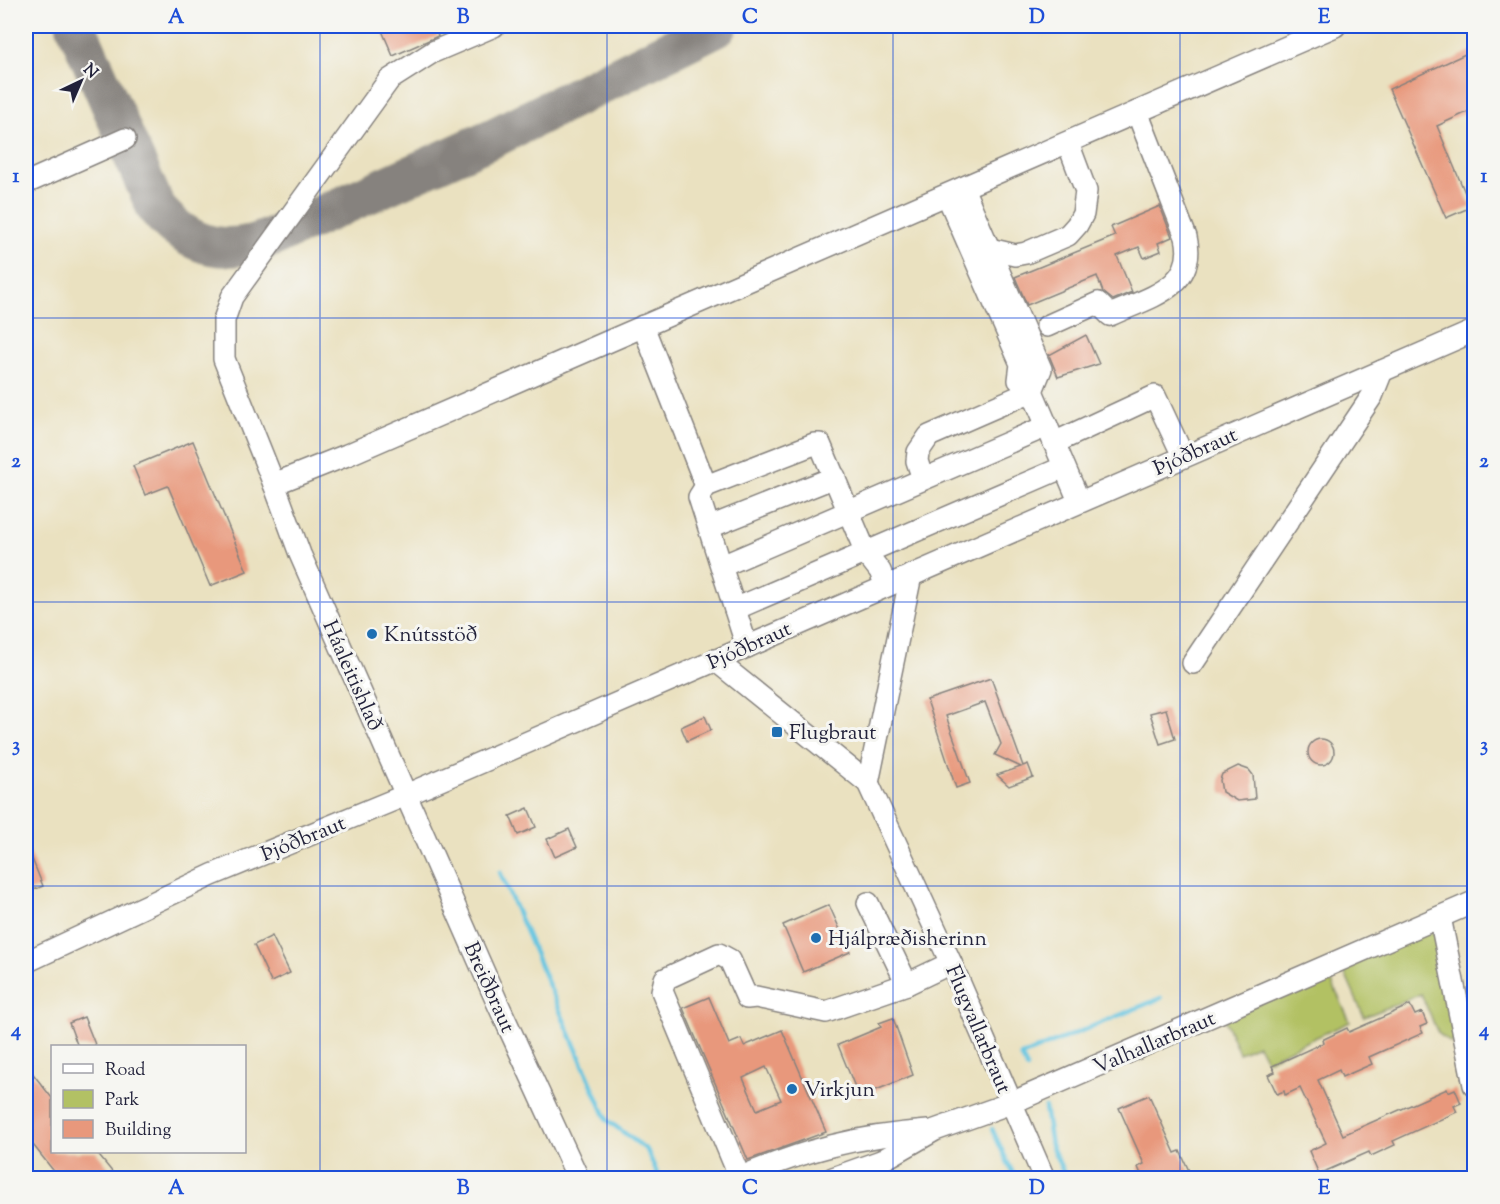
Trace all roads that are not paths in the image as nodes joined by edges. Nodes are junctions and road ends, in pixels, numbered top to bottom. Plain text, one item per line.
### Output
1 (494, 26) edge
2 (1335, 26) edge
3 (1137, 112) junction
4 (125, 139) dead end
5 (1068, 143) junction
6 (26, 183) edge
7 (955, 192) junction
8 (967, 240) junction
9 (990, 251) junction
10 (643, 326) junction
11 (1047, 326) dead end
12 (1474, 331) edge
13 (1382, 370) junction
14 (1032, 391) junction
15 (1051, 434) junction
16 (1183, 456) junction
17 (1064, 467) junction
18 (835, 477) junction
19 (923, 479) junction
20 (274, 484) junction
21 (706, 486) junction
22 (1079, 501) junction
23 (849, 511) junction
24 (710, 527) junction
25 (866, 552) junction
26 (722, 566) junction
27 (911, 574) junction
28 (886, 586) junction
29 (735, 609) junction
30 (747, 646) junction
31 (715, 660) junction
32 (1193, 663) dead end
33 (868, 783) junction
34 (406, 795) junction
35 (1474, 902) edge
36 (868, 903) dead end
37 (1440, 917) junction
38 (26, 962) edge
39 (951, 963) junction
40 (907, 984) junction
41 (1474, 1085) edge
42 (1011, 1103) junction
43 (935, 1130) junction
44 (739, 1178) edge
45 (578, 1179) edge
46 (833, 1179) edge
47 (1044, 1179) edge

1 - 20 street, Háaleitishlað
2 - 3 street
3 - 5 street
3 - 11 street
4 - 6 street
5 - 7 street
5 - 9 street
7 - 8 street
7 - 9 street
7 - 10 street
8 - 9 street
8 - 14 street
9 - 14 street
10 - 20 street
10 - 21 street
12 - 13 street, Þjóðbraut
13 - 16 street, Þjóðbraut
13 - 32 street
14 - 15 street
14 - 19 street
15 - 16 street
15 - 17 street
15 - 19 street
16 - 22 street, Þjóðbraut
17 - 22 street
17 - 25 street
18 - 21 street
18 - 23 street
18 - 24 street
19 - 23 street
20 - 34 street, Háaleitishlað
21 - 24 street
22 - 27 street, Þjóðbraut
23 - 25 street
23 - 26 street
24 - 26 street
25 - 28 street
25 - 29 street
26 - 29 street
27 - 28 street, Þjóðbraut
27 - 33 street
28 - 30 street, Þjóðbraut
29 - 30 street
30 - 31 street, Þjóðbraut
31 - 33 street, Flugvallarbraut
31 - 34 street, Þjóðbraut
33 - 39 street, Flugvallarbraut
34 - 38 street, Þjóðbraut
34 - 45 street, Breiðbraut
35 - 37 street, Valhallarbraut
36 - 40 street
37 - 41 street
37 - 42 street, Valhallarbraut
39 - 40 street
39 - 42 street, Flugvallarbraut
40 - 44 street
42 - 43 street, Valhallarbraut
42 - 47 street, Flugvallarbraut
43 - 44 street
43 - 46 street, Valhallarbraut

